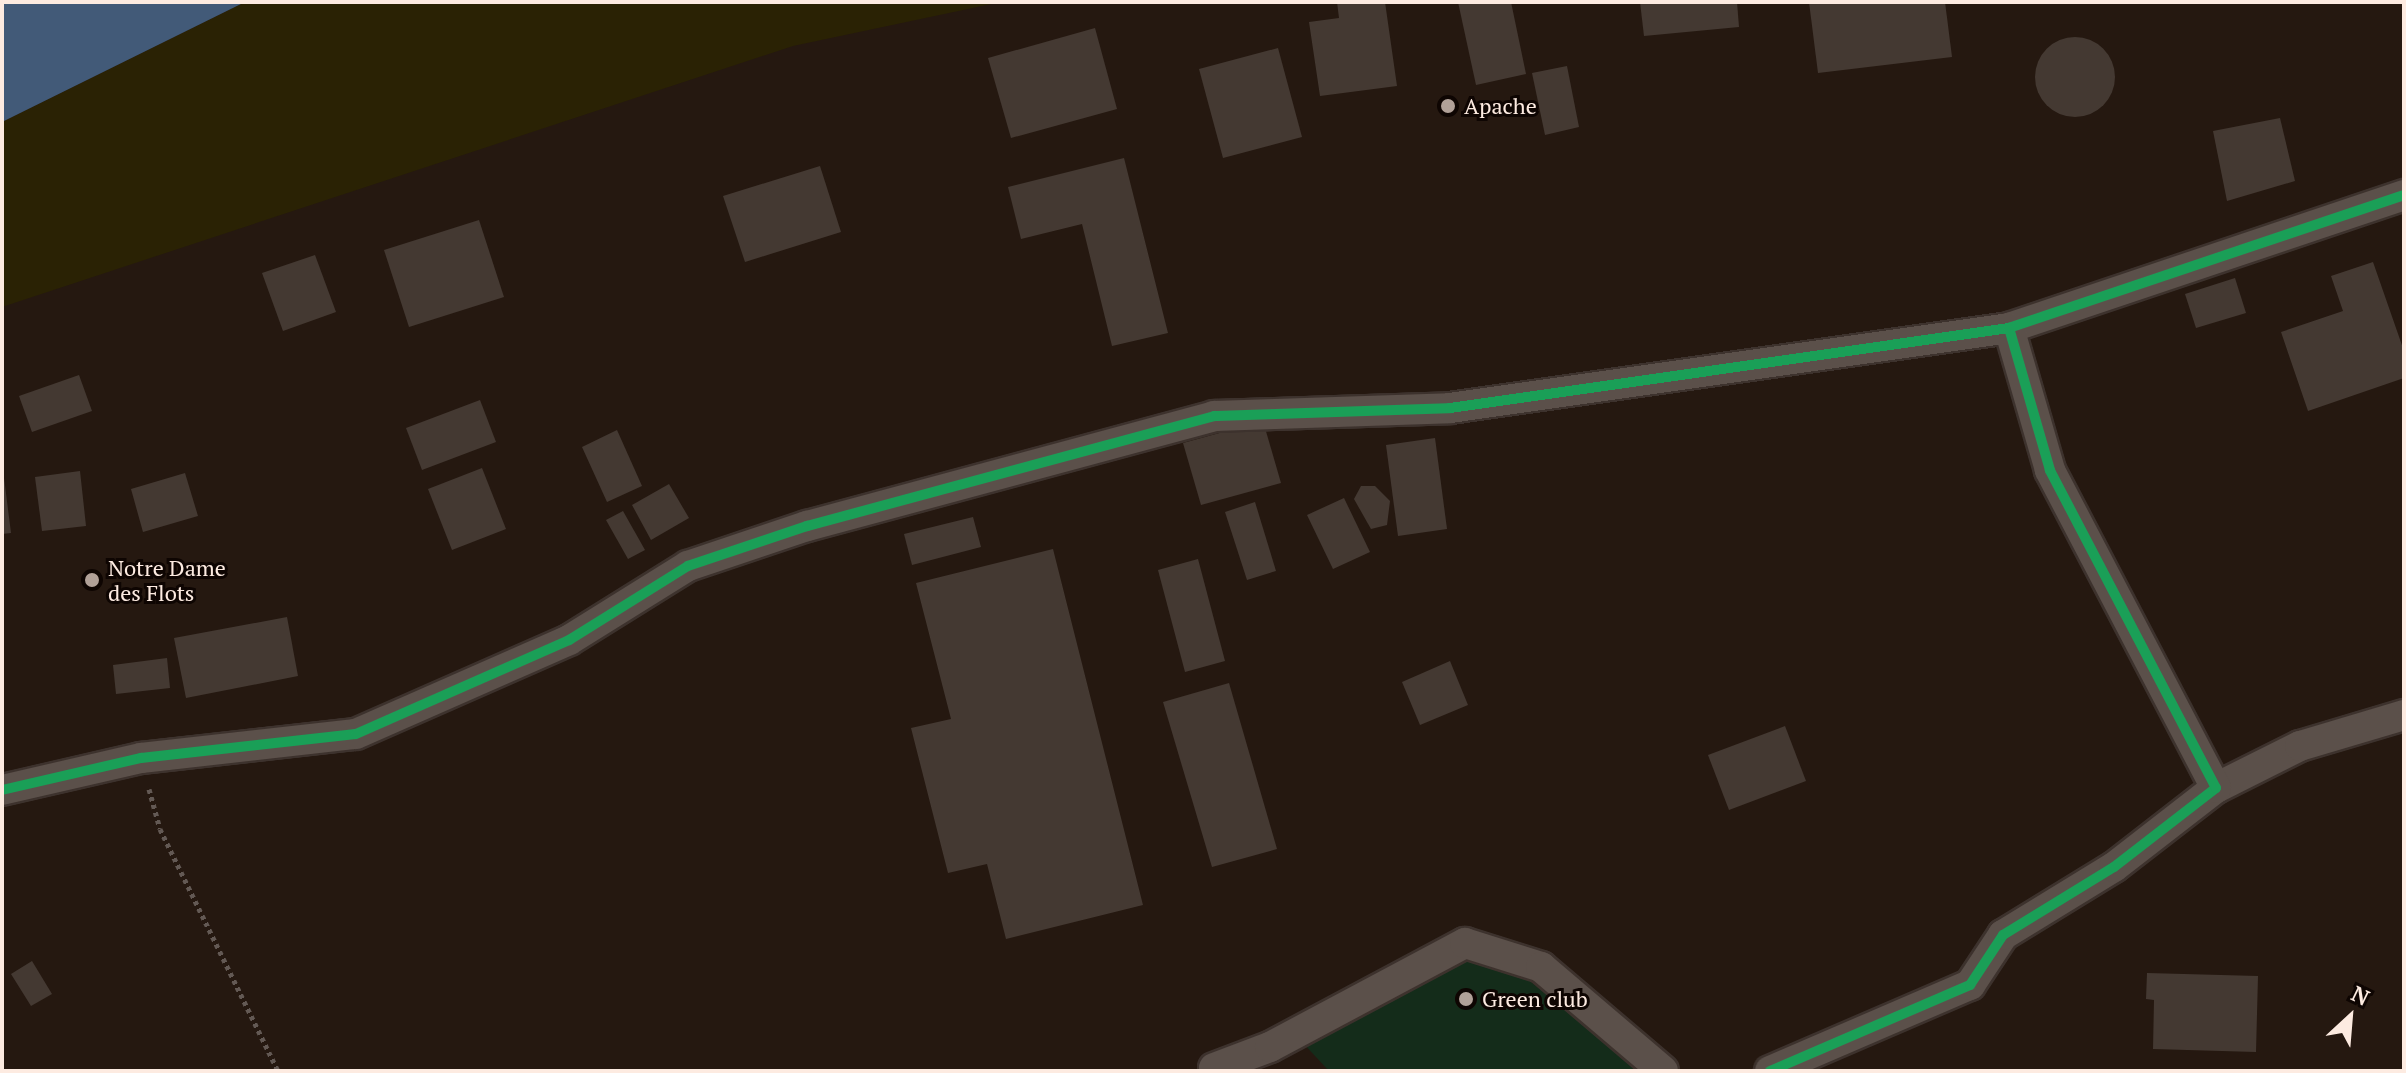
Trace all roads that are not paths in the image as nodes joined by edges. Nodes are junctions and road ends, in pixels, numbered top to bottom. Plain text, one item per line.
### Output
1 (2404, 195) edge
2 (2009, 328) junction
3 (2404, 715) edge
4 (2216, 788) junction
5 (2, 790) edge
6 (1214, 1068) dead end
7 (1663, 1071) edge
8 (1770, 1071) edge

1 - 2 street
2 - 4 street
2 - 5 street
3 - 4 street
4 - 8 street
6 - 7 street

